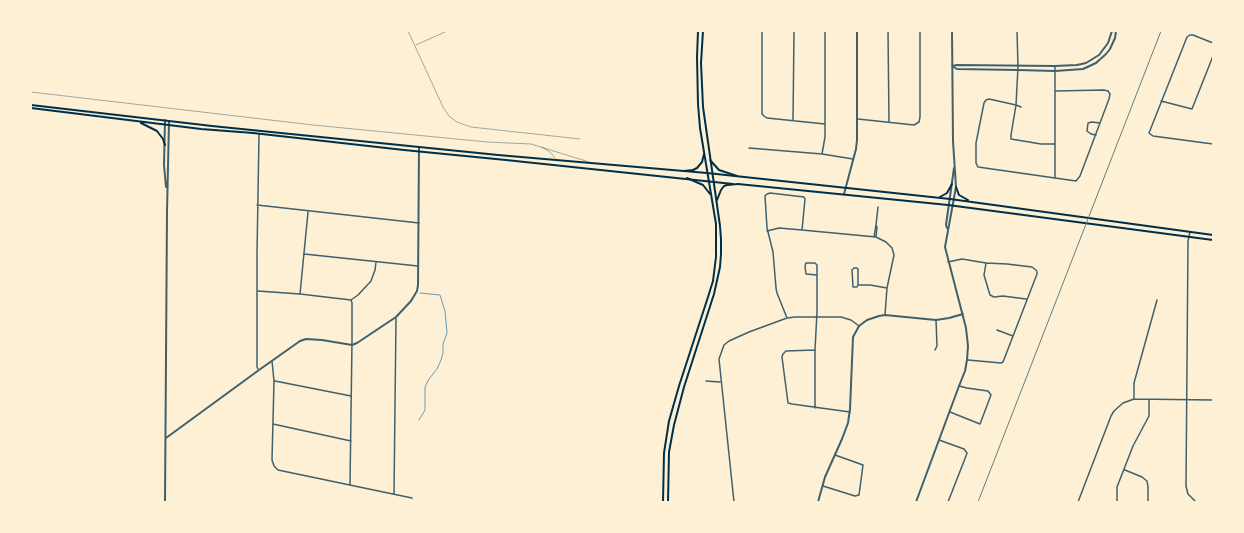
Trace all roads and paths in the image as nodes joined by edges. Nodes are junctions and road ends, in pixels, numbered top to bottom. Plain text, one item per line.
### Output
1 (408, 31) edge
2 (447, 31) edge
3 (698, 31) edge
4 (703, 31) edge
5 (762, 31) edge
6 (794, 31) edge
7 (825, 31) edge
8 (856, 31) edge
9 (888, 31) edge
10 (920, 31) edge
11 (952, 31) edge
12 (1017, 31) edge
13 (1112, 31) edge
14 (1116, 31) edge
15 (1213, 43) edge
16 (415, 46) junction
17 (1213, 56) edge
18 (952, 66) junction
19 (1018, 66) junction
20 (1055, 66) junction
21 (1018, 70) junction
22 (1055, 71) junction
23 (1055, 91) junction
24 (31, 92) edge
25 (1161, 101) junction
26 (31, 105) edge
27 (1016, 105) junction
28 (1021, 107) dead end
29 (31, 108) edge
30 (857, 119) junction
31 (165, 120) junction
32 (793, 120) junction
33 (169, 121) junction
34 (889, 122) junction
35 (140, 123) junction
36 (1100, 123) junction
37 (825, 124) junction
38 (165, 125) junction
39 (169, 126) junction
40 (259, 134) junction
41 (1096, 135) junction
42 (580, 139) dead end
43 (1055, 144) junction
44 (1213, 144) edge
45 (164, 145) junction
46 (540, 146) junction
47 (419, 147) junction
48 (749, 148) dead end
49 (419, 152) junction
50 (704, 153) junction
51 (822, 154) junction
52 (710, 159) junction
53 (853, 159) junction
54 (556, 161) junction
55 (596, 164) junction
56 (559, 165) junction
57 (631, 167) junction
58 (954, 167) junction
59 (557, 168) dead end
60 (684, 171) junction
61 (630, 172) junction
62 (707, 173) junction
63 (713, 173) junction
64 (737, 176) junction
65 (687, 178) junction
66 (1055, 178) junction
67 (708, 181) junction
68 (714, 182) junction
69 (738, 184) junction
70 (952, 184) junction
71 (956, 187) junction
72 (846, 188) junction
73 (711, 194) junction
74 (844, 194) junction
75 (167, 196) junction
76 (939, 198) junction
77 (950, 199) junction
78 (954, 199) junction
79 (717, 201) junction
80 (968, 201) junction
81 (257, 205) junction
82 (948, 205) junction
83 (953, 206) junction
84 (878, 207) dead end
85 (308, 211) junction
86 (1072, 215) junction
87 (1105, 220) junction
88 (1070, 222) junction
89 (419, 223) junction
90 (1104, 226) junction
91 (947, 228) junction
92 (802, 230) junction
93 (768, 232) junction
94 (1190, 232) junction
95 (1213, 235) edge
96 (875, 237) junction
97 (1189, 237) junction
98 (1213, 240) edge
99 (304, 254) junction
100 (376, 262) junction
101 (948, 262) junction
102 (986, 263) junction
103 (418, 266) junction
104 (817, 276) junction
105 (858, 285) junction
106 (887, 288) junction
107 (258, 290) junction
108 (300, 294) junction
109 (351, 300) junction
110 (1027, 300) junction
111 (1157, 300) dead end
112 (963, 314) junction
113 (885, 315) junction
114 (816, 316) junction
115 (396, 317) junction
116 (787, 318) junction
117 (936, 320) junction
118 (859, 326) junction
119 (997, 330) dead end
120 (1013, 336) junction
121 (352, 345) junction
122 (815, 350) junction
123 (934, 350) dead end
124 (967, 360) junction
125 (272, 361) junction
126 (259, 370) junction
127 (274, 381) junction
128 (706, 382) dead end
129 (721, 382) junction
130 (959, 386) junction
131 (351, 396) junction
132 (1134, 399) junction
133 (1149, 400) junction
134 (1186, 400) junction
135 (1213, 400) edge
136 (816, 408) junction
137 (850, 412) junction
138 (950, 412) junction
139 (273, 424) junction
140 (166, 438) junction
141 (939, 440) junction
142 (351, 441) junction
143 (835, 455) junction
144 (1125, 470) junction
145 (350, 485) junction
146 (822, 486) junction
147 (394, 494) junction
148 (412, 498) dead end
149 (165, 502) edge
150 (663, 502) edge
151 (668, 502) edge
152 (734, 502) edge
153 (818, 502) edge
154 (916, 502) edge
155 (948, 502) edge
156 (1078, 502) edge
157 (1117, 502) edge
158 (1148, 502) edge
159 (1196, 502) edge

1 - 16 lane
2 - 16 lane
3 - 50 main road
4 - 52 main road
5 - 32 street
6 - 32 street
7 - 37 street
8 - 30 street
9 - 34 street
10 - 34 street
11 - 18 street
12 - 19 street
13 - 20 street
14 - 22 street
15 - 25 street
16 - 42 lane
17 - 25 street
18 - 19 street
18 - 21 street
18 - 58 street
19 - 20 street
19 - 21 street
20 - 22 street
21 - 22 street
21 - 27 street
22 - 23 street
23 - 36 street
23 - 43 street
24 - 46 lane
25 - 44 street
26 - 31 main road
27 - 28 street
27 - 43 street
27 - 66 street
29 - 35 main road
30 - 34 street
30 - 53 street
31 - 33 main road
31 - 38 street
32 - 37 street
33 - 39 street
33 - 47 main road
35 - 38 main road
35 - 45 main road
36 - 41 street
36 - 41 street
37 - 51 street
38 - 39 main road
38 - 45 street
39 - 40 main road
39 - 75 street
40 - 49 main road
40 - 81 street
41 - 66 street
43 - 66 street
45 - 75 street
46 - 54 lane
46 - 55 lane
47 - 49 street
47 - 54 main road
48 - 51 street
49 - 56 main road
49 - 89 street
50 - 60 main road
50 - 62 main road
51 - 53 street
52 - 63 main road
52 - 64 main road
53 - 72 street
54 - 55 main road
55 - 57 main road
56 - 59 lane
56 - 61 main road
57 - 60 main road
57 - 61 main road
58 - 70 street
58 - 71 street
60 - 62 main road
61 - 65 main road
62 - 63 main road
62 - 67 main road
63 - 64 main road
63 - 68 main road
64 - 72 main road
65 - 67 main road
65 - 73 main road
67 - 68 main road
67 - 73 main road
68 - 69 main road
68 - 79 main road
69 - 74 main road
69 - 79 main road
70 - 76 main road
70 - 77 street
71 - 78 street
71 - 80 main road
72 - 74 street
72 - 76 main road
73 - 150 main road
74 - 82 main road
75 - 140 street
76 - 77 main road
77 - 78 main road
77 - 82 street
78 - 80 main road
78 - 83 street
79 - 151 main road
80 - 86 main road
81 - 85 street
81 - 107 street
82 - 83 main road
82 - 91 street
83 - 88 main road
83 - 91 street
84 - 96 street
85 - 89 street
85 - 99 street
86 - 87 main road
86 - 88 main road
87 - 90 main road
87 - 94 main road
88 - 90 main road
89 - 103 street
90 - 97 main road
91 - 101 street
92 - 93 street
92 - 93 street
92 - 96 street
93 - 116 street
94 - 95 main road
94 - 97 street
96 - 106 street
97 - 98 main road
97 - 134 street
99 - 100 street
99 - 108 street
100 - 103 street
100 - 109 street
101 - 102 street
101 - 112 street
102 - 110 street
102 - 110 street
103 - 115 street
104 - 104 street
104 - 114 street
105 - 105 street
105 - 106 street
106 - 113 street
107 - 108 street
107 - 126 street
108 - 109 street
109 - 121 street
110 - 120 street
111 - 132 street
112 - 117 street
112 - 124 street
113 - 117 street
113 - 118 street
114 - 116 street
114 - 118 street
114 - 122 street
115 - 121 street
115 - 147 street
116 - 129 street
117 - 123 street
118 - 137 street
119 - 120 street
120 - 124 street
121 - 125 street
121 - 131 street
122 - 136 street
122 - 136 street
124 - 130 street
125 - 126 street
125 - 127 street
126 - 140 street
127 - 131 street
127 - 139 street
128 - 129 street
129 - 152 street
130 - 138 street
130 - 138 street
131 - 142 street
132 - 133 street
132 - 156 street
133 - 134 street
133 - 144 street
134 - 135 street
134 - 159 street
136 - 137 street
137 - 143 street
138 - 141 street
139 - 142 street
139 - 145 street
140 - 149 street
141 - 154 street
141 - 155 street
142 - 145 street
143 - 146 street
143 - 146 street
144 - 157 street
144 - 158 street
145 - 147 street
146 - 153 street
147 - 148 street

